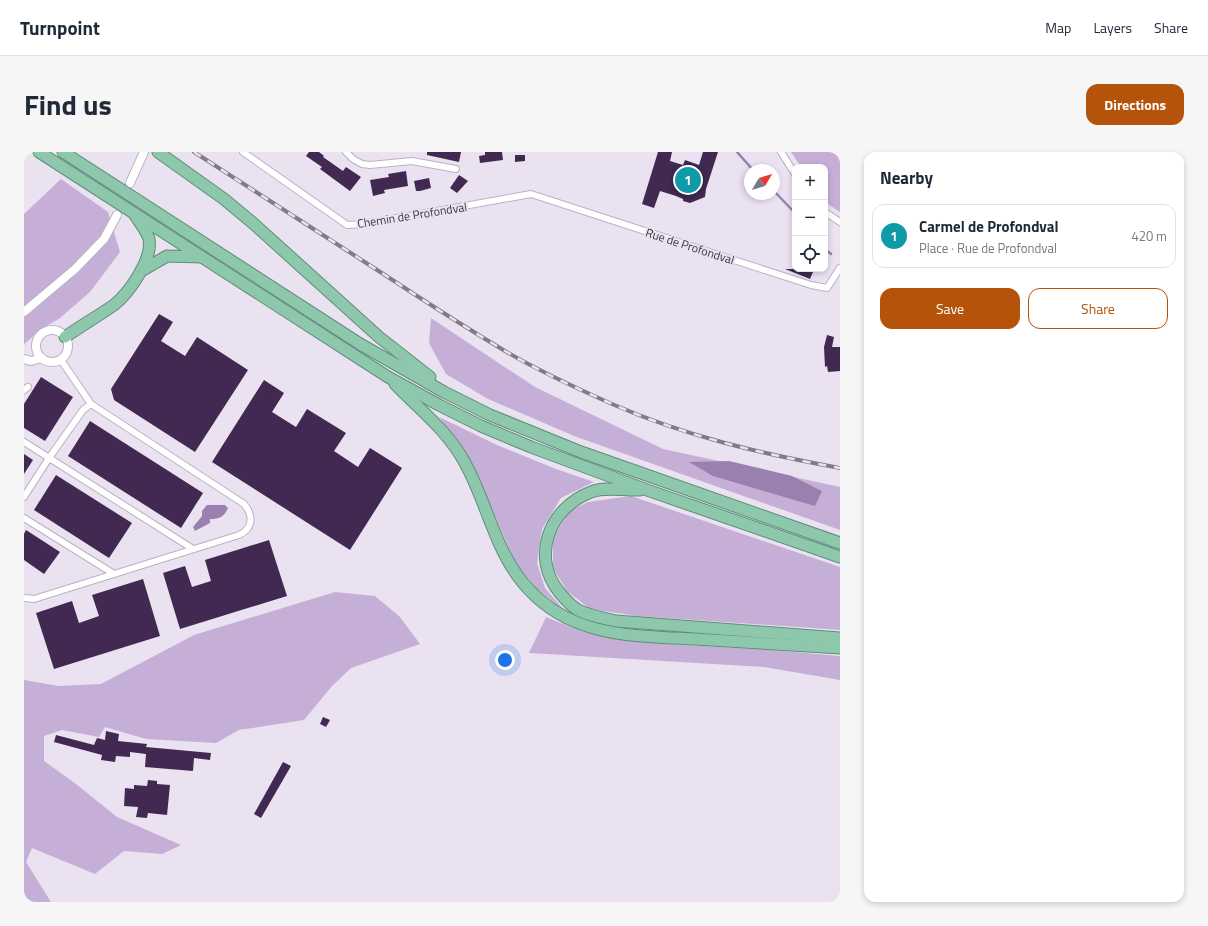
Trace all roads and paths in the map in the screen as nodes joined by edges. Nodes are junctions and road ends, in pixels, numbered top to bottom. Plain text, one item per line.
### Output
1 (39, 152) edge
2 (63, 152) edge
3 (144, 152) edge
4 (158, 152) edge
5 (243, 152) edge
6 (346, 152) edge
7 (781, 152) edge
8 (456, 169) dead end
9 (792, 169) edge
10 (130, 183) dead end
11 (531, 194) joint
12 (134, 213) junction
13 (828, 214) edge
14 (117, 215) dead end
15 (840, 222) edge
16 (202, 257) junction
17 (840, 268) edge
18 (141, 271) junction
19 (24, 312) edge
20 (65, 337) junction
21 (36, 348) junction
22 (24, 358) edge
23 (42, 358) junction
24 (62, 359) junction
25 (388, 377) junction
26 (444, 392) junction
27 (91, 404) junction
28 (24, 442) edge
29 (49, 458) junction
30 (647, 490) junction
31 (24, 497) edge
32 (24, 518) edge
33 (840, 543) edge
34 (193, 549) junction
35 (840, 557) edge
36 (114, 574) junction
37 (24, 598) edge
38 (840, 638) edge
39 (840, 648) edge

1 - 12 highway
2 - 26 highway
3 - 10 street
4 - 26 highway
5 - 11 street, Chemin de Profondval
6 - 8 street
7 - 9 street
11 - 17 street, Rue de Profondval
12 - 16 highway
12 - 18 highway
13 - 15 street
14 - 19 street
16 - 18 highway
16 - 25 highway
18 - 20 highway
20 - 21 street
20 - 24 street
21 - 22 street
21 - 23 street
22 - 23 street
23 - 24 street
24 - 27 street
25 - 30 highway
25 - 39 highway
26 - 33 highway
27 - 29 street
27 - 34 street
28 - 29 street
29 - 31 street
29 - 34 street
30 - 35 highway
30 - 38 highway
32 - 36 street
34 - 36 street
36 - 37 street

